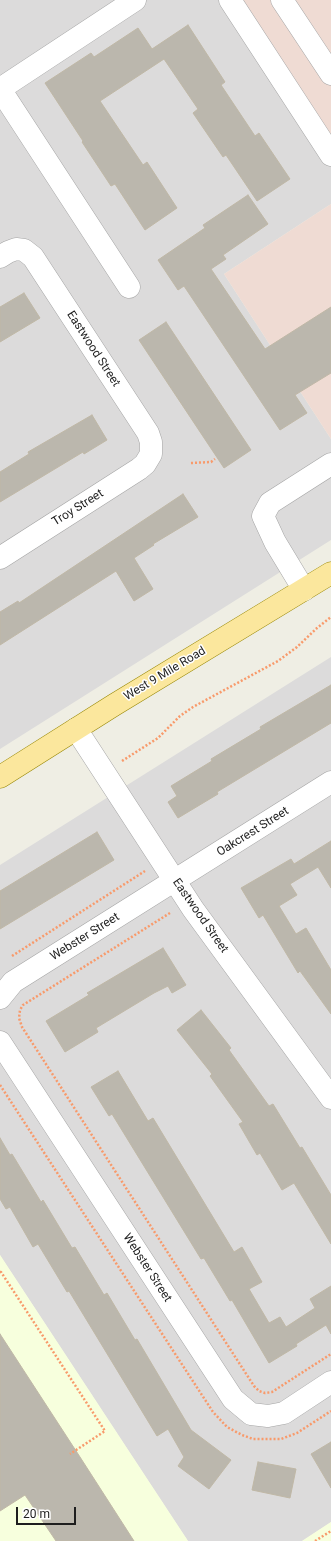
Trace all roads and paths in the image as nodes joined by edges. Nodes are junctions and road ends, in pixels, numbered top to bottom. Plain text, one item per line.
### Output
1 (135, 0) edge
2 (230, 0) edge
3 (282, 0) edge
4 (331, 74) edge
5 (331, 155) edge
6 (0, 257) edge
7 (129, 287) dead end
8 (151, 454) joint
9 (215, 459) dead end
10 (191, 463) dead end
11 (331, 464) edge
12 (0, 558) edge
13 (331, 573) edge
14 (304, 590) junction
15 (331, 617) edge
16 (76, 729) junction
17 (120, 762) dead end
18 (0, 777) edge
19 (331, 782) edge
20 (150, 868) dead end
21 (175, 881) junction
22 (171, 912) dead end
23 (10, 957) dead end
24 (0, 998) edge
25 (0, 1042) edge
26 (331, 1098) edge
27 (0, 1272) edge
28 (331, 1354) edge
29 (331, 1382) edge
30 (70, 1454) dead end
31 (331, 1531) edge
32 (315, 1541) edge

1 - 7 street
2 - 5 street
3 - 4 street
6 - 8 street, Eastwood Street
8 - 12 street, Troy Street
9 - 10 path
11 - 14 street
13 - 14 main road, West 9 Mile Road
14 - 16 main road, West 9 Mile Road
15 - 17 path
16 - 18 main road, West 9 Mile Road
16 - 21 street, Eastwood Street
19 - 21 street, Oakcrest Street
20 - 23 path
21 - 24 street, Webster Street
21 - 26 street, Eastwood Street
22 - 28 path
25 - 29 street, Webster Street
27 - 30 path
31 - 32 path

